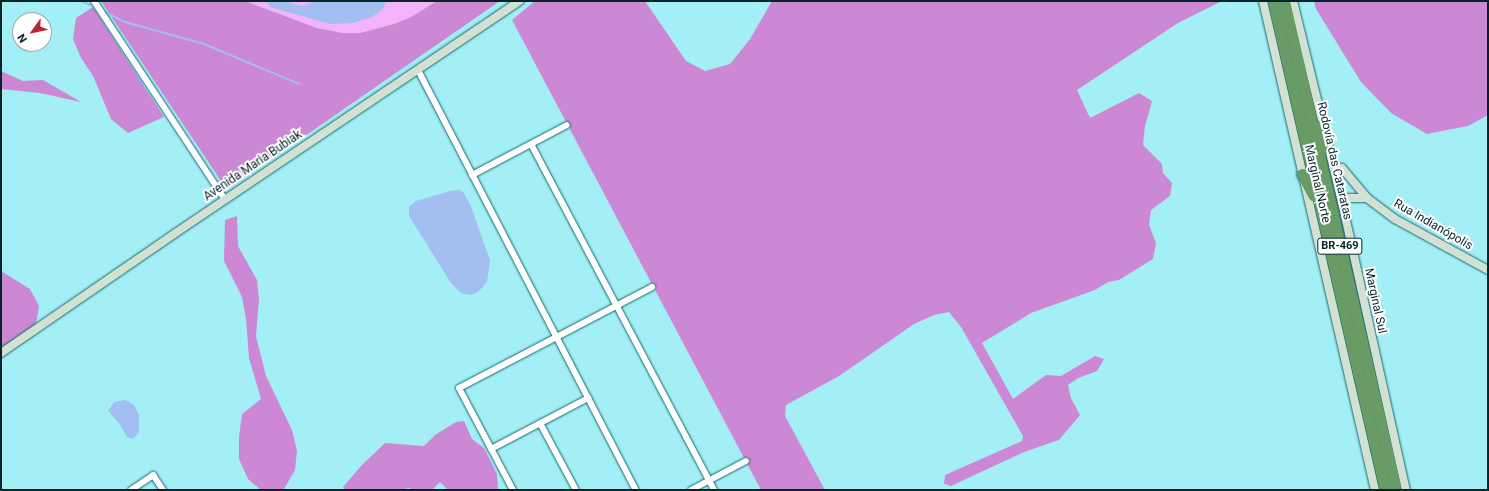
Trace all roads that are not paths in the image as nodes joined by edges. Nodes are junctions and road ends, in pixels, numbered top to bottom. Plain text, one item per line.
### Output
1 (94, 1) edge
2 (520, 1) edge
3 (1263, 1) edge
4 (1273, 1) edge
5 (1284, 1) edge
6 (1293, 1) edge
7 (418, 70) junction
8 (1323, 123) joint
9 (567, 125) dead end
10 (531, 144) junction
11 (1328, 167) junction
12 (1302, 174) junction
13 (472, 175) junction
14 (1367, 198) junction
15 (225, 200) junction
16 (1342, 202) junction
17 (1322, 215) junction
18 (1488, 270) edge
19 (652, 287) dead end
20 (616, 305) junction
21 (556, 337) junction
22 (1, 353) edge
23 (588, 398) junction
24 (540, 423) junction
25 (491, 449) junction
26 (746, 462) dead end
27 (709, 481) junction
28 (131, 490) edge
29 (163, 490) edge
30 (513, 490) edge
31 (576, 490) edge
32 (636, 490) edge
33 (691, 490) edge
34 (714, 490) edge
35 (1375, 490) edge
36 (1385, 490) edge
37 (1396, 490) edge
38 (1406, 490) edge

1 - 15 street
2 - 7 street, Avenida Maria Bubiak
3 - 12 street, Marginal Norte
4 - 17 highway, Rodovía das Cataratas / BR-469
5 - 11 highway, Rodovía das Cataratas / BR-469
6 - 8 street
7 - 13 street
7 - 15 street, Avenida Maria Bubiak
8 - 11 highway
9 - 10 street
10 - 13 street
10 - 20 street
11 - 14 street, Rua Indianópolis
11 - 16 street, Marginal Sul / BR-469
11 - 37 highway, Rodovía das Cataratas / BR-469
12 - 17 highway
12 - 35 street, Marginal Norte
13 - 21 street
14 - 16 street
14 - 18 street, Rua Indianópolis
15 - 22 street, Avenida Maria Bubiak
16 - 38 street, Marginal Sul / BR-469
17 - 36 highway, Rodovía das Cataratas / BR-469
19 - 20 street
20 - 21 street
20 - 27 street
21 - 23 street
21 - 25 street
23 - 24 street
23 - 32 street
24 - 25 street
24 - 31 street
25 - 30 street
26 - 27 street
27 - 33 street
27 - 34 street
28 - 29 street

